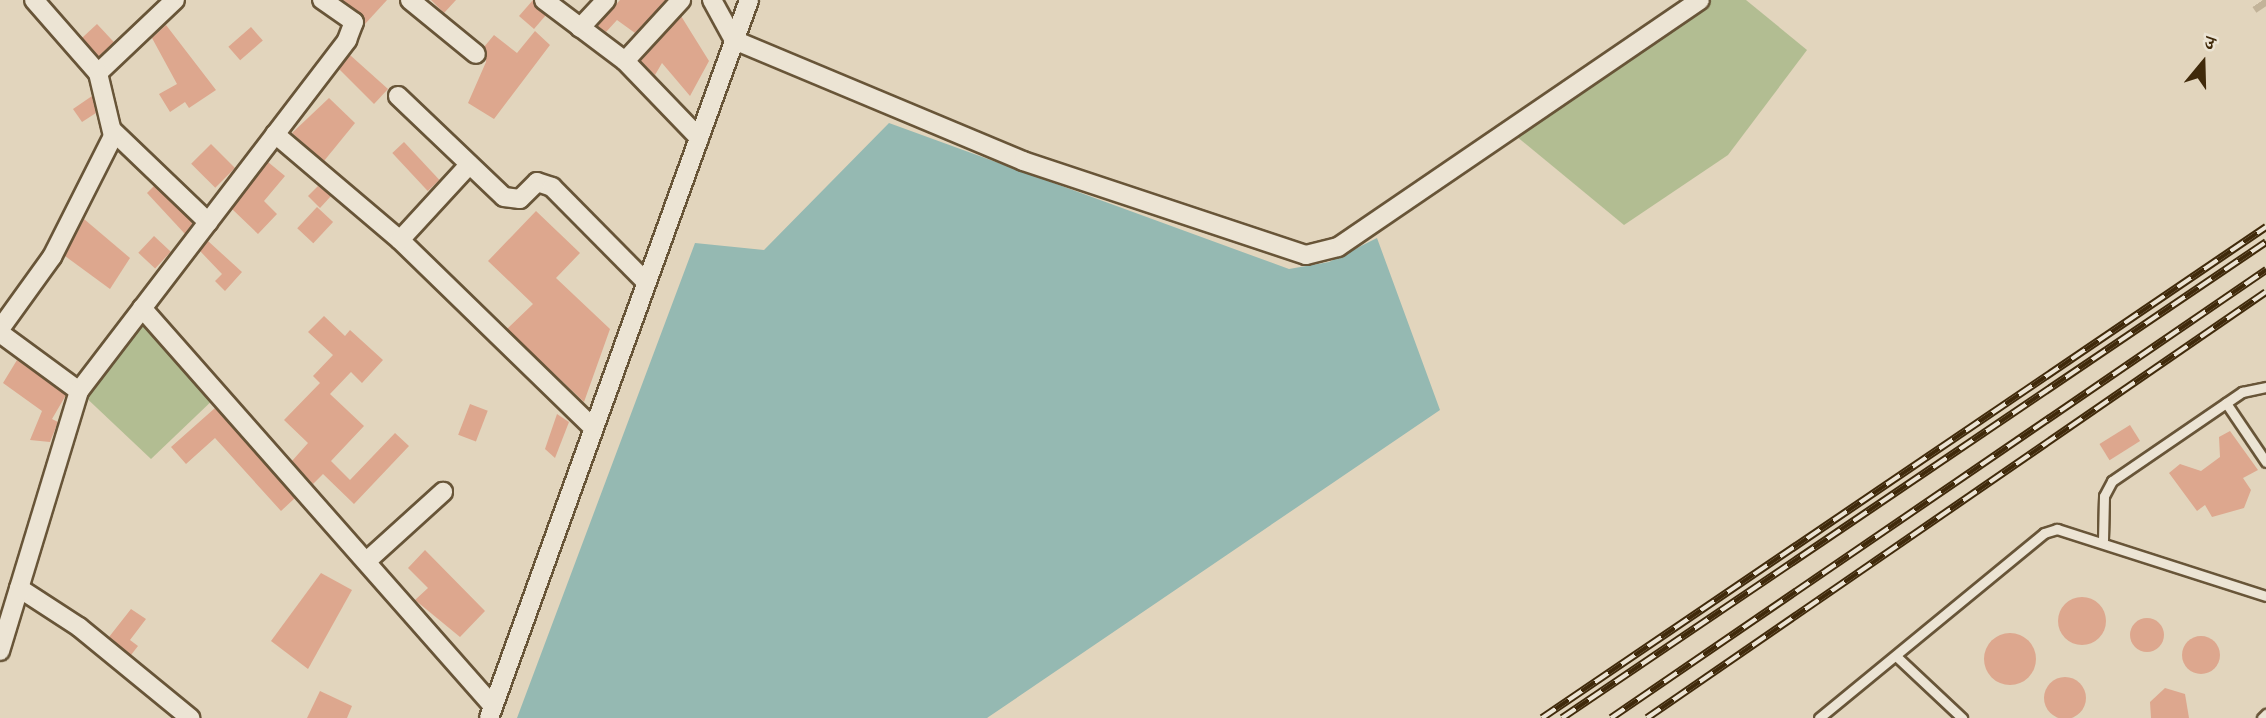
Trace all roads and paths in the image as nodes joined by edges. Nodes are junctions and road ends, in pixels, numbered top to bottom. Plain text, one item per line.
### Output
1 (34, 0) edge
2 (175, 0) edge
3 (322, 0) edge
4 (544, 0) edge
5 (606, 0) edge
6 (681, 0) edge
7 (712, 0) edge
8 (749, 0) edge
9 (1700, 0) edge
10 (419, 3) edge
11 (580, 28) junction
12 (734, 40) junction
13 (475, 54) dead end
14 (625, 61) junction
15 (97, 73) junction
16 (398, 96) dead end
17 (113, 131) junction
18 (275, 134) junction
19 (699, 138) junction
20 (469, 165) junction
21 (208, 222) junction
22 (400, 240) junction
23 (645, 282) junction
24 (142, 308) junction
25 (0, 331) edge
26 (2266, 387) edge
27 (79, 391) junction
28 (2226, 403) junction
29 (591, 426) junction
30 (2266, 462) edge
31 (443, 492) dead end
32 (2103, 540) junction
33 (369, 559) junction
34 (19, 589) junction
35 (2266, 596) edge
36 (0, 651) edge
37 (1896, 656) junction
38 (491, 712) edge
39 (2266, 714) edge
40 (190, 718) edge
41 (1819, 718) edge
42 (1962, 718) edge
43 (2262, 718) edge

1 - 15 street
2 - 15 street
3 - 18 street
4 - 11 street
5 - 11 street
6 - 14 street
7 - 12 street
8 - 12 street
9 - 12 street
10 - 13 street
11 - 14 street
12 - 19 street
14 - 19 street
15 - 17 street
16 - 20 street
17 - 21 street
17 - 25 street
18 - 21 street
18 - 22 street
19 - 23 street
20 - 22 street
20 - 23 street
21 - 24 street
22 - 29 street
23 - 29 street
24 - 27 street
24 - 33 street
25 - 27 street
26 - 28 lane
27 - 34 street
28 - 30 lane
28 - 32 lane
29 - 38 street
31 - 33 street
32 - 35 lane
32 - 37 lane
33 - 38 street
34 - 36 street
34 - 40 street
37 - 41 lane
37 - 42 lane
39 - 43 lane

